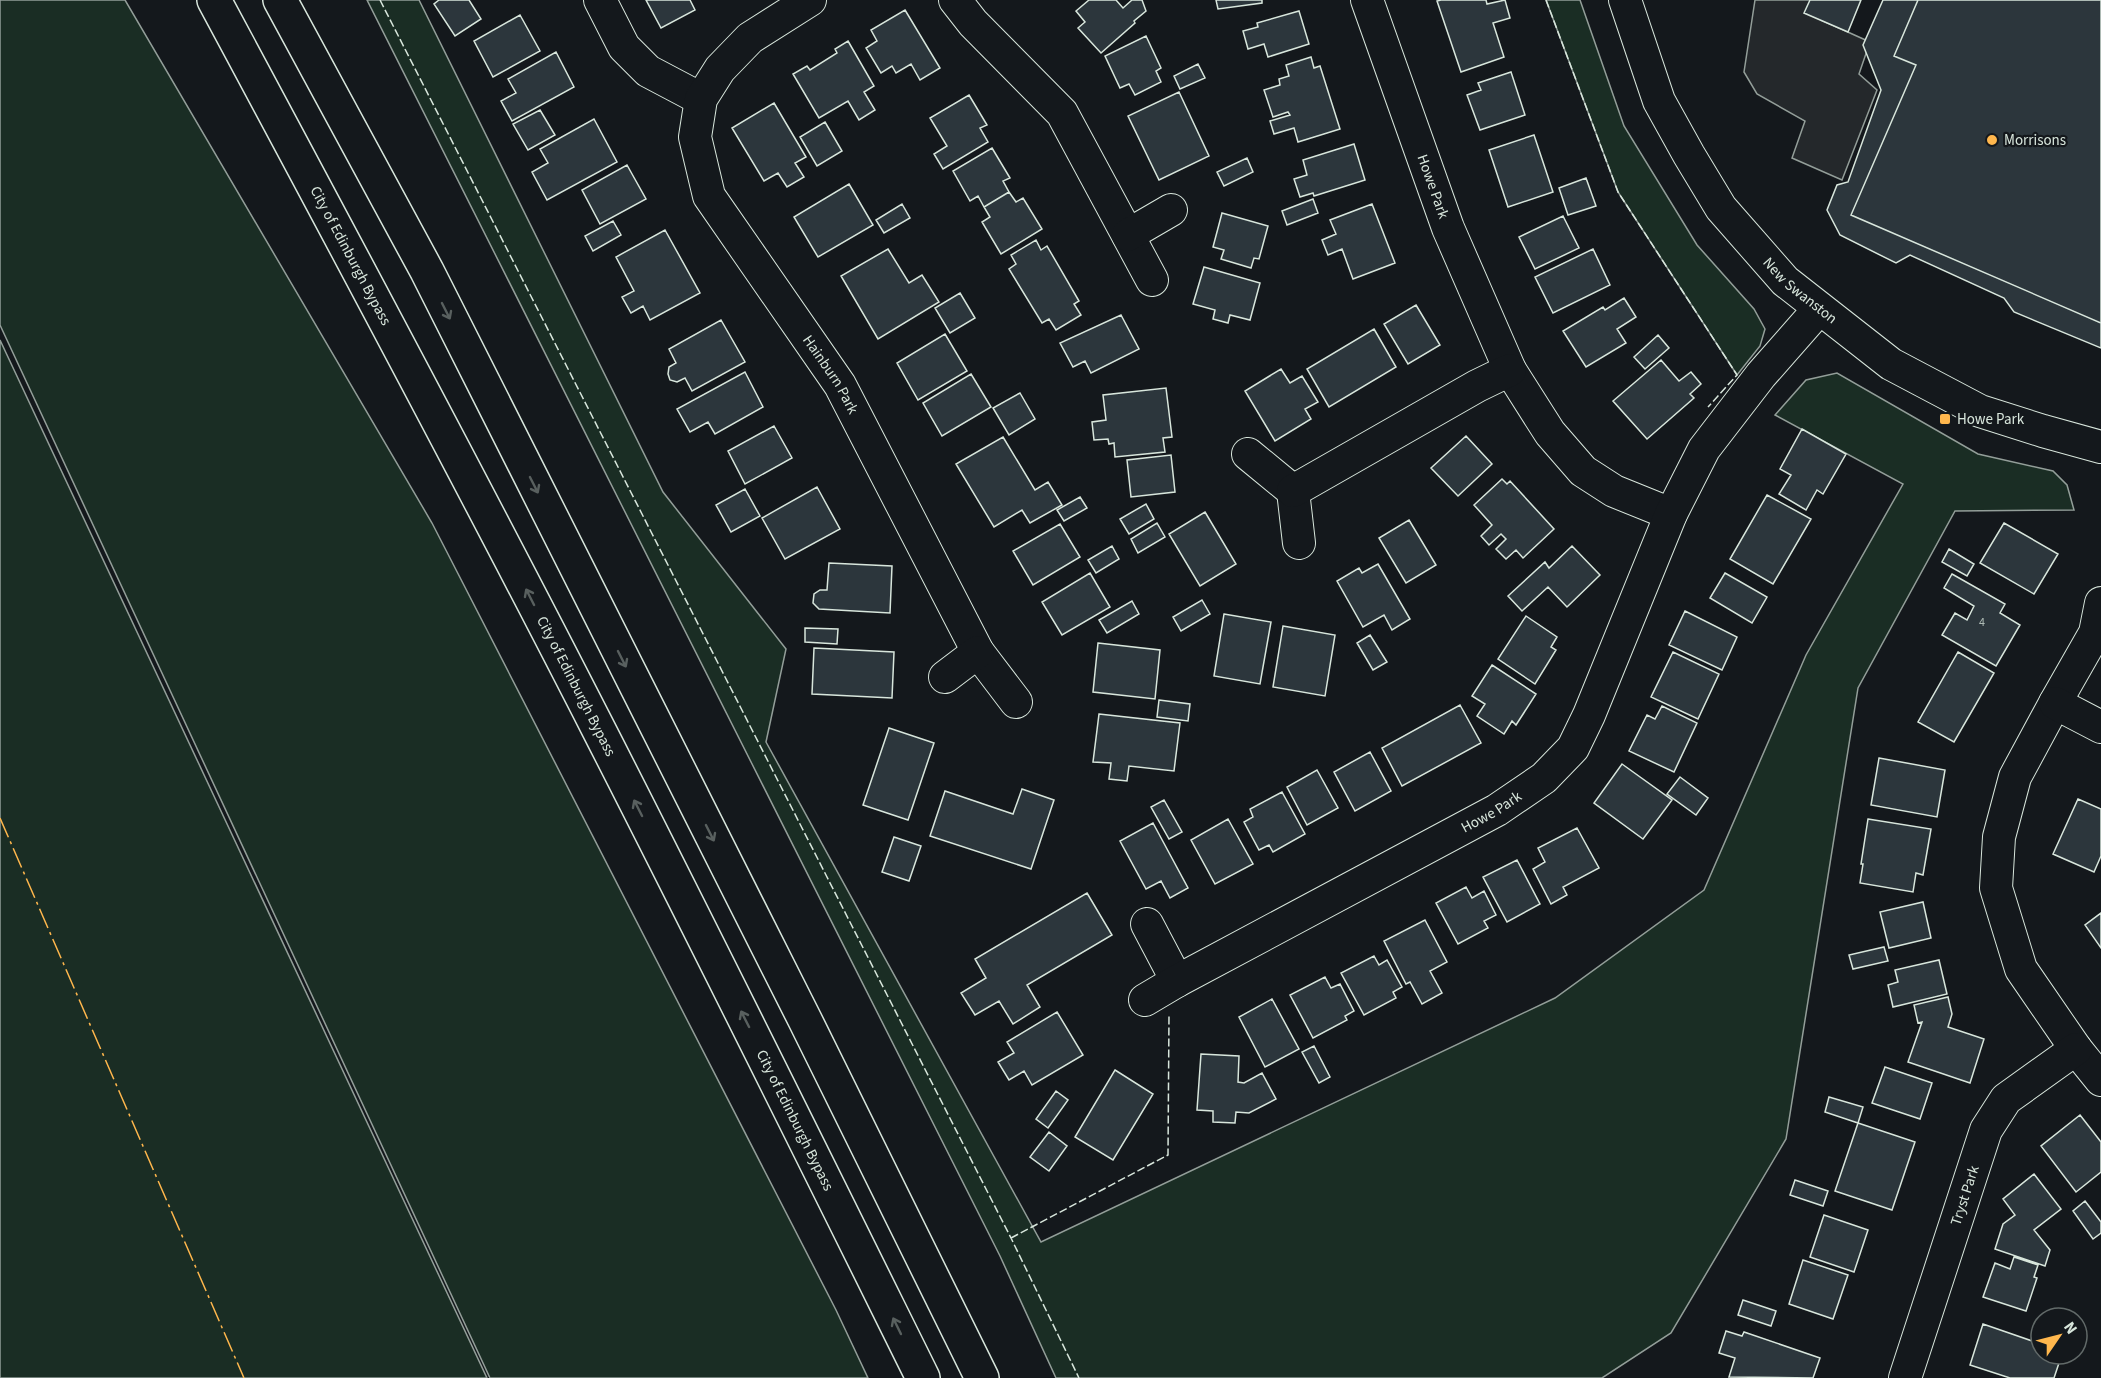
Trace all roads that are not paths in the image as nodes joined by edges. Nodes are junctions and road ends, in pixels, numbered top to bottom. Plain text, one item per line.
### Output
1 (191, 0) edge
2 (214, 0) edge
3 (280, 0) edge
4 (300, 0) edge
5 (600, 0) edge
6 (810, 0) edge
7 (955, 0) edge
8 (1367, 0) edge
9 (1625, 0) edge
10 (701, 99) junction
11 (1171, 210) dead end
12 (1128, 235) junction
13 (427, 272) junction
14 (1152, 280) dead end
15 (377, 303) junction
16 (1819, 309) junction
17 (1510, 370) junction
18 (2101, 447) edge
19 (1248, 454) dead end
20 (1293, 491) junction
21 (1671, 514) junction
22 (1299, 543) dead end
23 (2101, 603) edge
24 (978, 652) junction
25 (945, 677) dead end
26 (1016, 702) dead end
27 (2055, 703) junction
28 (2101, 727) edge
29 (1147, 924) dead end
30 (1177, 981) junction
31 (1145, 1000) dead end
32 (2076, 1049) junction
33 (2101, 1080) edge
34 (923, 1378) edge
35 (982, 1378) edge
36 (1905, 1378) edge

1 - 15 highway
2 - 15 highway, City of Edinburgh Bypass
3 - 13 highway
4 - 13 highway
5 - 10 street
6 - 10 street, Hainburn Park
7 - 12 street
8 - 17 street, Howe Park
9 - 16 street, New Swanston
10 - 24 street, Hainburn Park
11 - 12 street
12 - 14 street
13 -> 35 highway
34 -> 15 highway, City of Edinburgh Bypass
16 - 18 street, New Swanston
16 - 21 street, Howe Park
17 - 20 street
17 - 21 street, Howe Park
19 - 20 street
20 - 22 street
21 - 30 street, Howe Park
23 - 27 street
24 - 25 street
24 - 26 street, Hainburn Park
27 - 28 street
27 - 32 street
29 - 30 street
30 - 31 street, Howe Park
32 - 33 street
32 - 36 street, Tryst Park

